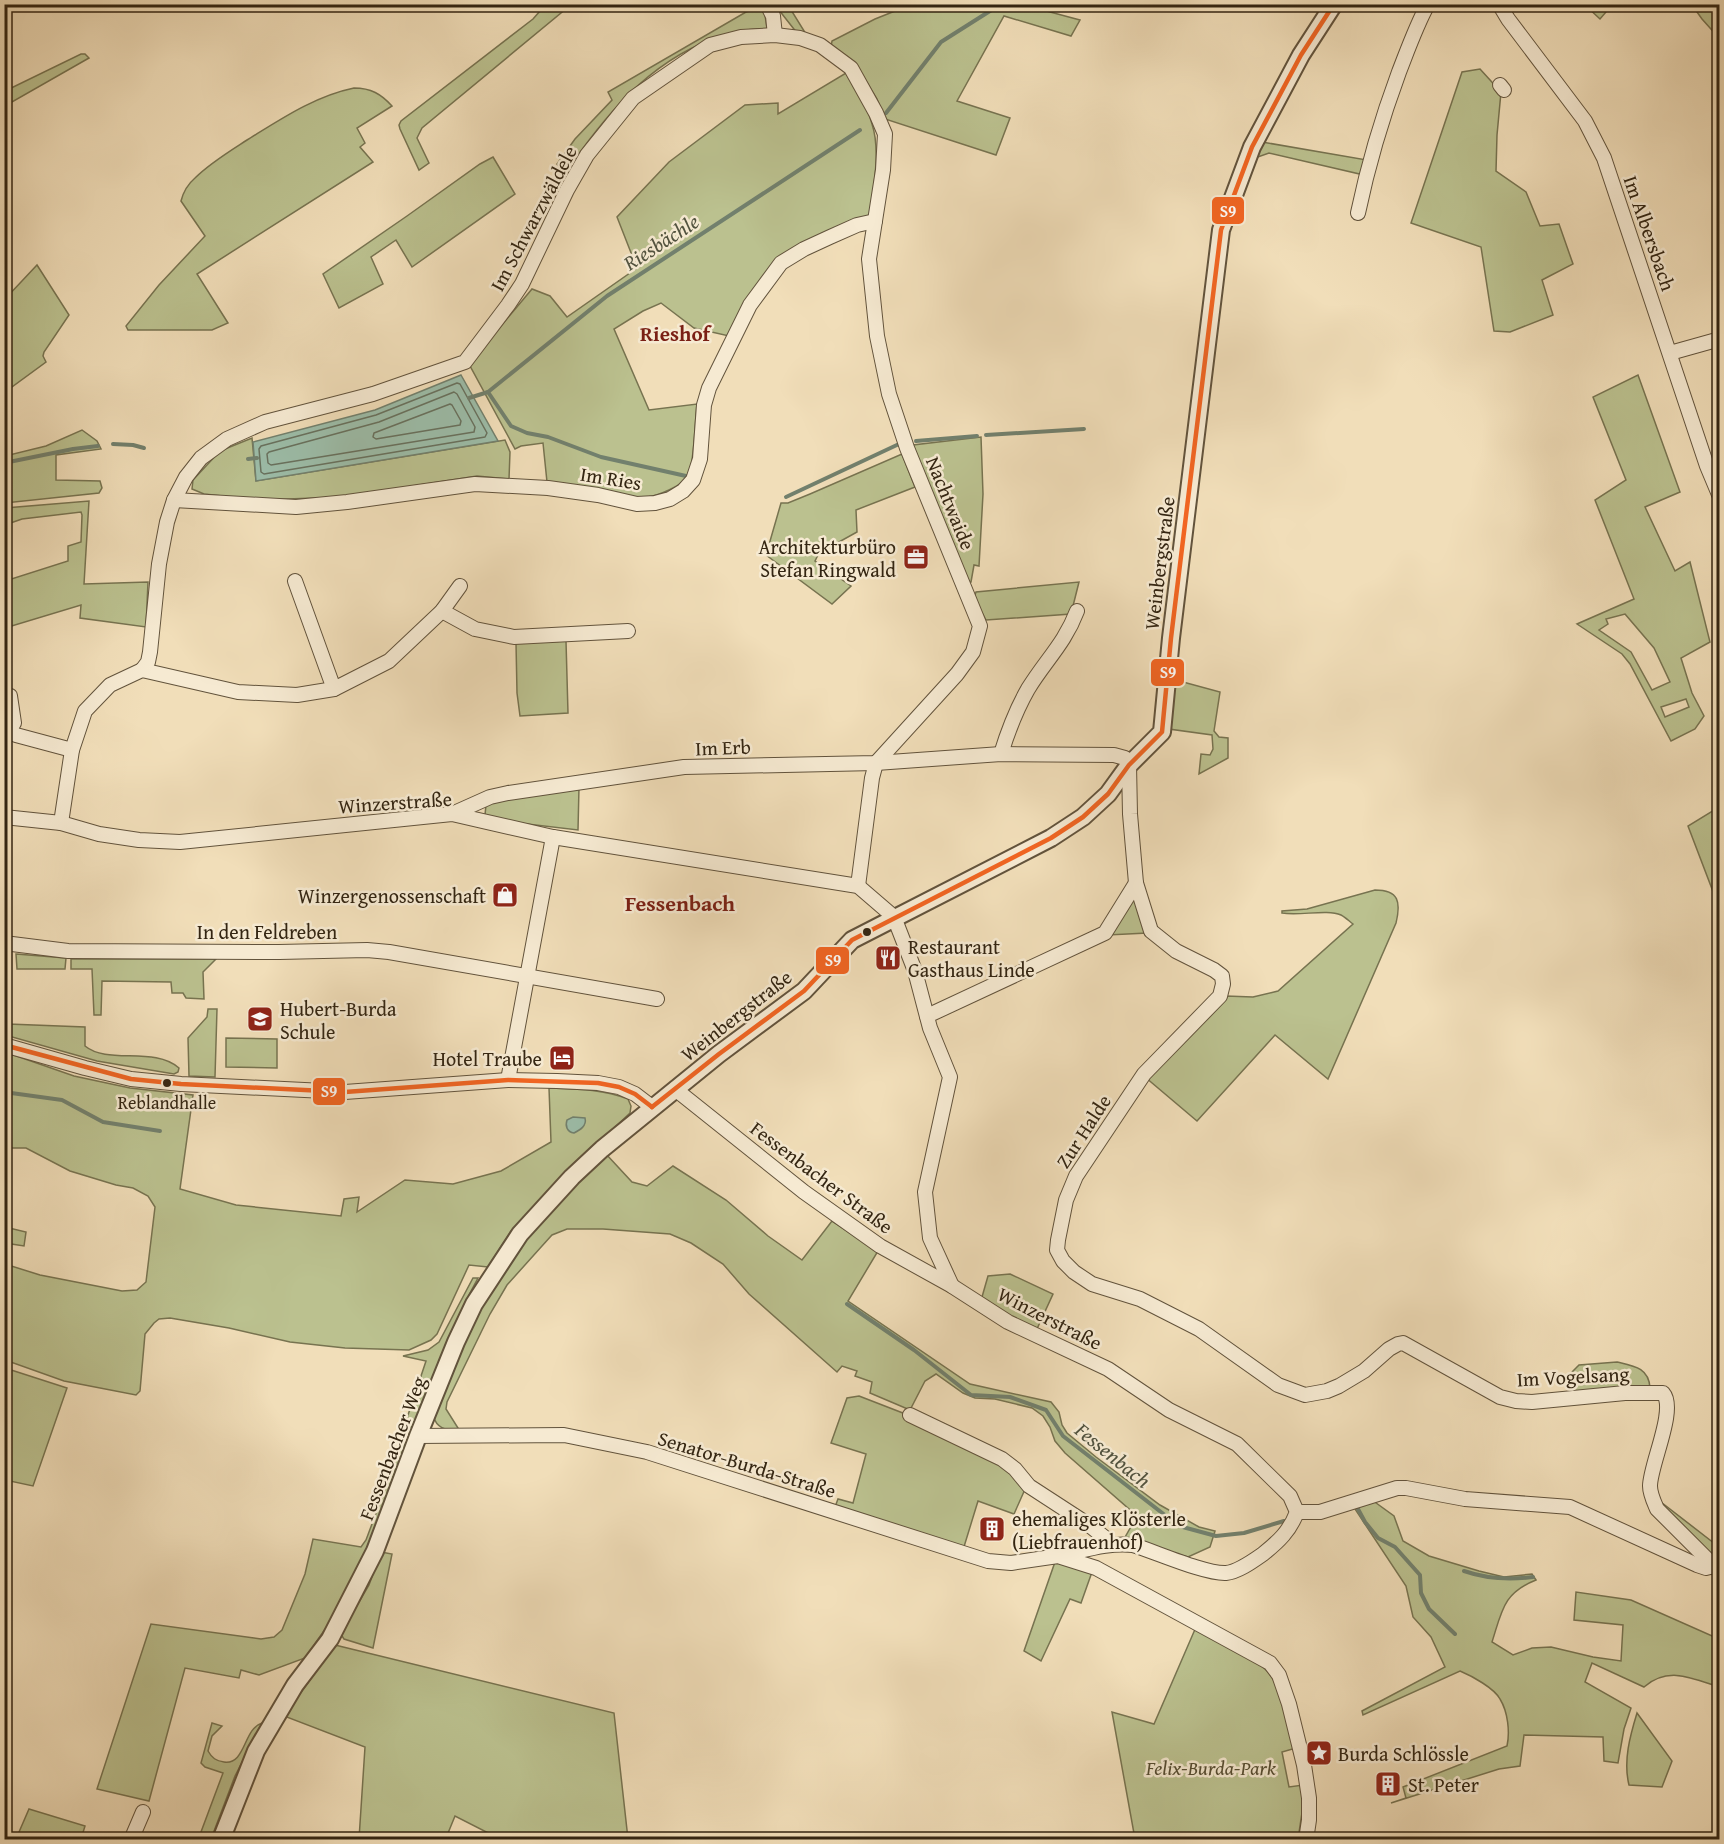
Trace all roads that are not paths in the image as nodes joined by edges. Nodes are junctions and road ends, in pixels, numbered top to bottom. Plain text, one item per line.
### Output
1 (767, 4) edge
2 (1334, 4) edge
3 (1428, 4) edge
4 (1499, 4) edge
5 (775, 35) junction
6 (1358, 213) dead end
7 (875, 221) junction
8 (1719, 339) edge
9 (1670, 353) junction
10 (1719, 497) edge
11 (174, 500) junction
12 (295, 581) dead end
13 (460, 585) dead end
14 (442, 611) junction
15 (1077, 611) dead end
16 (628, 631) dead end
17 (141, 670) junction
18 (334, 689) junction
19 (4, 695) edge
20 (7, 729) edge
21 (72, 750) junction
22 (1001, 754) junction
23 (876, 763) junction
24 (1129, 765) junction
25 (452, 814) junction
26 (4, 818) edge
27 (61, 824) junction
28 (553, 837) junction
29 (1136, 883) junction
30 (858, 886) junction
31 (894, 917) junction
32 (4, 944) edge
33 (528, 976) junction
34 (657, 999) dead end
35 (927, 1016) junction
36 (4, 1045) edge
37 (508, 1080) junction
38 (675, 1089) junction
39 (652, 1107) junction
40 (952, 1286) junction
41 (1278, 1385) joint
42 (910, 1414) dead end
43 (418, 1436) junction
44 (1297, 1512) junction
45 (1106, 1545) junction
46 (1058, 1556) junction
47 (1096, 1568) junction
48 (1717, 1569) edge
49 (143, 1812) dead end
50 (131, 1839) edge
51 (221, 1839) edge
52 (1306, 1839) edge

1 - 5 street
2 - 24 street, Weinbergstraße
3 - 6 street
4 - 9 street, Im Albersbach
5 - 7 street, Im Schwarzwäldele
5 - 11 street, Im Schwarzwäldele
7 - 11 street, Im Ries
7 - 23 street, Nachtwaide
8 - 9 street
9 - 10 street, Im Albersbach
11 - 17 street, Im Schwarzwäldele
12 - 18 street
13 - 14 street
14 - 16 street
14 - 18 street
15 - 22 street
17 - 18 street
17 - 21 street
19 - 20 street
20 - 21 street
21 - 27 street
22 - 23 street, Im Erb
22 - 24 street, Im Erb
23 - 25 street, Im Erb
23 - 30 street
24 - 29 street, Zur Halde
24 - 31 street, Weinbergstraße
25 - 27 street, Winzerstraße
25 - 28 street, Winzerstraße
26 - 27 street, Winzerstraße
28 - 30 street, Winzerstraße
28 - 33 street
29 - 35 street
29 - 41 street, Zur Halde
30 - 31 street
31 - 35 street
31 - 38 street, Weinbergstraße
32 - 33 street, In den Feldreben
33 - 34 street, In den Feldreben
33 - 37 street
35 - 40 street
36 - 37 street
37 - 39 street
38 - 39 street, Weinbergstraße
38 - 40 street, Fessenbacher Straße
39 - 43 street, Fessenbacher Weg
40 - 44 street, Winzerstraße
41 - 48 street, Im Vogelsang
42 - 45 street
43 - 46 street, Senator-Burda-Straße
43 - 51 street, Fessenbacher Weg
44 - 45 street
44 - 48 street, Im Vogelsang
45 - 46 street, Senator-Burda-Straße
45 - 47 street
46 - 47 street, Senator-Burda-Straße
47 - 52 street, Senator-Burda-Straße
49 - 50 street

